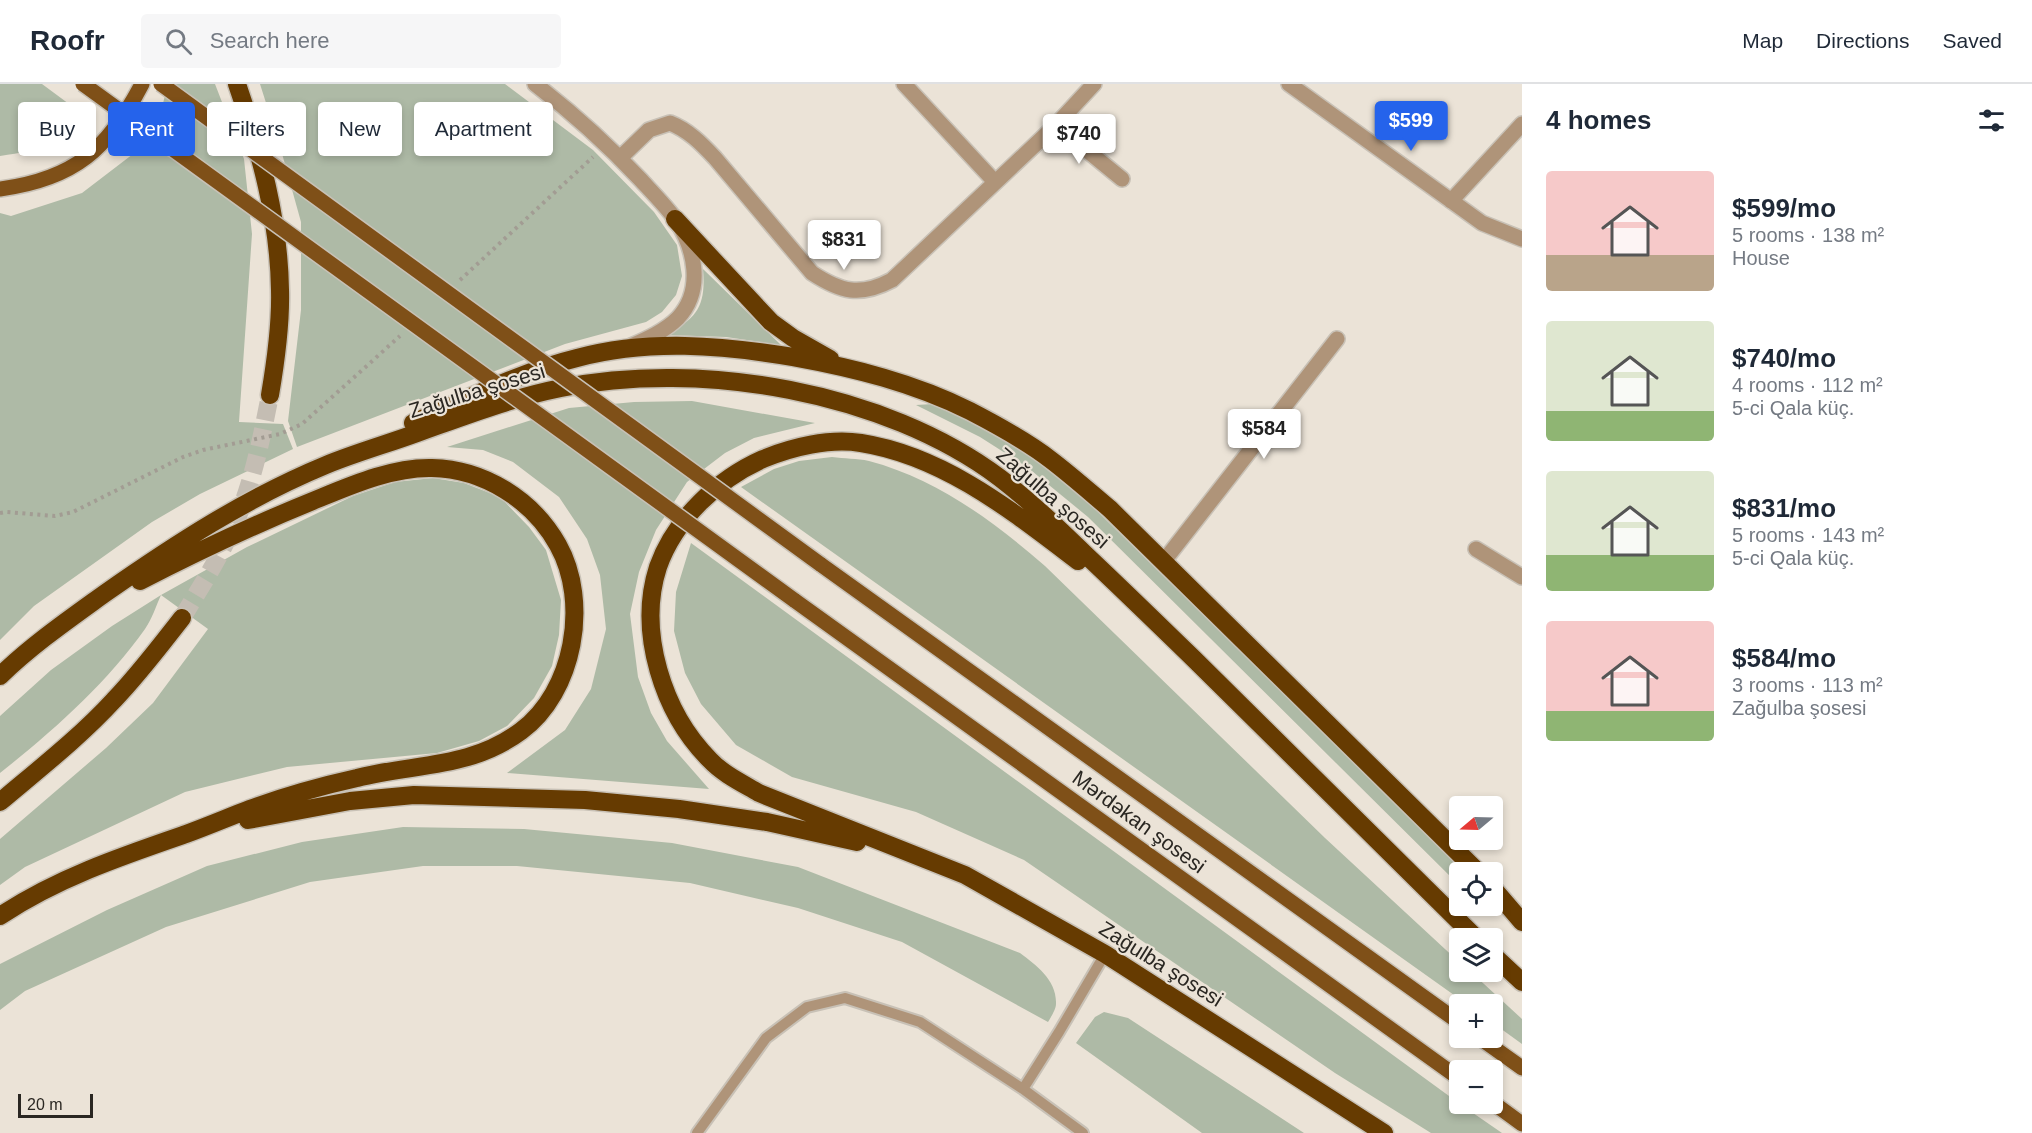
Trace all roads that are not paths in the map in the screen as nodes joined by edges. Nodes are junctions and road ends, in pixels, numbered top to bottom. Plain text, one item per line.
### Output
1 (83, 84) edge
2 (142, 84) edge
3 (161, 84) edge
4 (237, 84) edge
5 (535, 84) edge
6 (904, 84) edge
7 (1094, 84) edge
8 (1289, 84) edge
9 (1522, 124) edge
10 (1056, 125) junction
11 (620, 158) junction
12 (1122, 179) dead end
13 (995, 182) junction
14 (0, 189) edge
15 (1451, 201) junction
16 (675, 219) junction
17 (1522, 239) edge
18 (1337, 339) dead end
19 (625, 348) junction
20 (842, 365) junction
21 (270, 395) tunnel mouth
22 (326, 465) junction
23 (1476, 549) dead end
24 (1164, 561) junction
25 (1522, 577) edge
26 (1144, 610) junction
27 (182, 618) tunnel mouth
28 (62, 624) junction
29 (0, 676) edge
30 (0, 802) edge
31 (188, 833) junction
32 (904, 852) junction
33 (1468, 862) edge
34 (1503, 900) edge
35 (0, 916) edge
36 (1522, 922) edge
37 (1466, 928) edge
38 (1105, 954) junction
39 (1503, 964) edge
40 (1522, 982) edge
41 (1449, 1015) edge
42 (1494, 1048) edge
43 (1522, 1068) edge
44 (1449, 1071) edge
45 (1023, 1089) junction
46 (1503, 1110) edge
47 (1522, 1124) edge
48 (697, 1133) edge
49 (1083, 1133) edge
50 (1384, 1133) edge

1 - 44 main road, Mərdəkan şosesi, bridge
2 - 14 main road
3 - 41 main road, Mərdəkan şosesi, bridge
4 - 21 highway
5 - 11 street
6 - 13 street
7 - 10 street
8 - 15 street
9 - 15 street
10 - 12 street
10 - 13 street
11 - 13 street
11 - 16 street
15 - 17 street
16 - 19 street
16 - 20 highway
18 - 24 street
19 - 20 highway
19 - 22 highway
20 - 24 highway
22 - 26 highway, Zağulba şosesi
22 - 28 highway, Zağulba şosesi
23 - 25 street
24 - 33 highway
26 - 32 highway
26 - 37 highway, Zağulba şosesi
27 - 30 highway
28 - 29 highway, Zağulba şosesi
28 - 31 highway
31 - 32 highway
31 - 35 highway
32 - 38 highway, Zağulba şosesi
34 - 36 highway
38 - 45 lane
38 - 50 highway, Zağulba şosesi
39 - 40 highway
42 - 43 main road
45 - 48 lane
45 - 49 lane
46 - 47 main road

